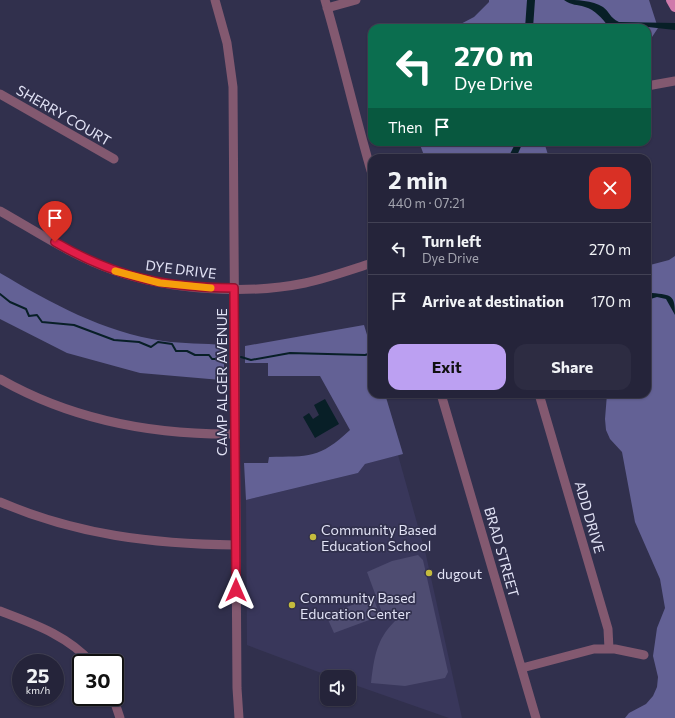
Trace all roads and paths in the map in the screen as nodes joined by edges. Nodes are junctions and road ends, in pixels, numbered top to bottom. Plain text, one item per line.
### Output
1 (215, 0) edge
2 (356, 0) edge
3 (671, 0) edge
4 (326, 4) edge
5 (675, 7) edge
6 (675, 81) edge
7 (651, 85) edge
8 (0, 94) edge
9 (114, 159) dead end
10 (368, 160) edge
11 (0, 211) edge
12 (368, 264) edge
13 (234, 288) junction
14 (0, 379) edge
15 (442, 398) edge
16 (540, 398) edge
17 (235, 434) junction
18 (0, 502) edge
19 (236, 545) junction
20 (0, 611) edge
21 (609, 649) junction
22 (83, 654) edge
23 (644, 654) dead end
24 (522, 668) junction
25 (116, 706) edge
26 (120, 718) edge
27 (239, 718) edge
28 (536, 718) edge

1 - 13 street, CAMP ALGER AVENUE
2 - 4 street
3 - 5 main road
4 - 10 street
6 - 7 street
8 - 9 street, SHERRY COURT
11 - 13 street, DYE DRIVE
12 - 13 street, DYE DRIVE
13 - 17 street, CAMP ALGER AVENUE
14 - 17 street
15 - 24 street, BRAD STREET
16 - 21 street, ADD DRIVE
17 - 19 street, CAMP ALGER AVENUE
18 - 19 street
19 - 27 street, CAMP ALGER AVENUE
20 - 22 street
21 - 23 street
21 - 24 street
24 - 28 street, BRAD STREET
25 - 26 street

